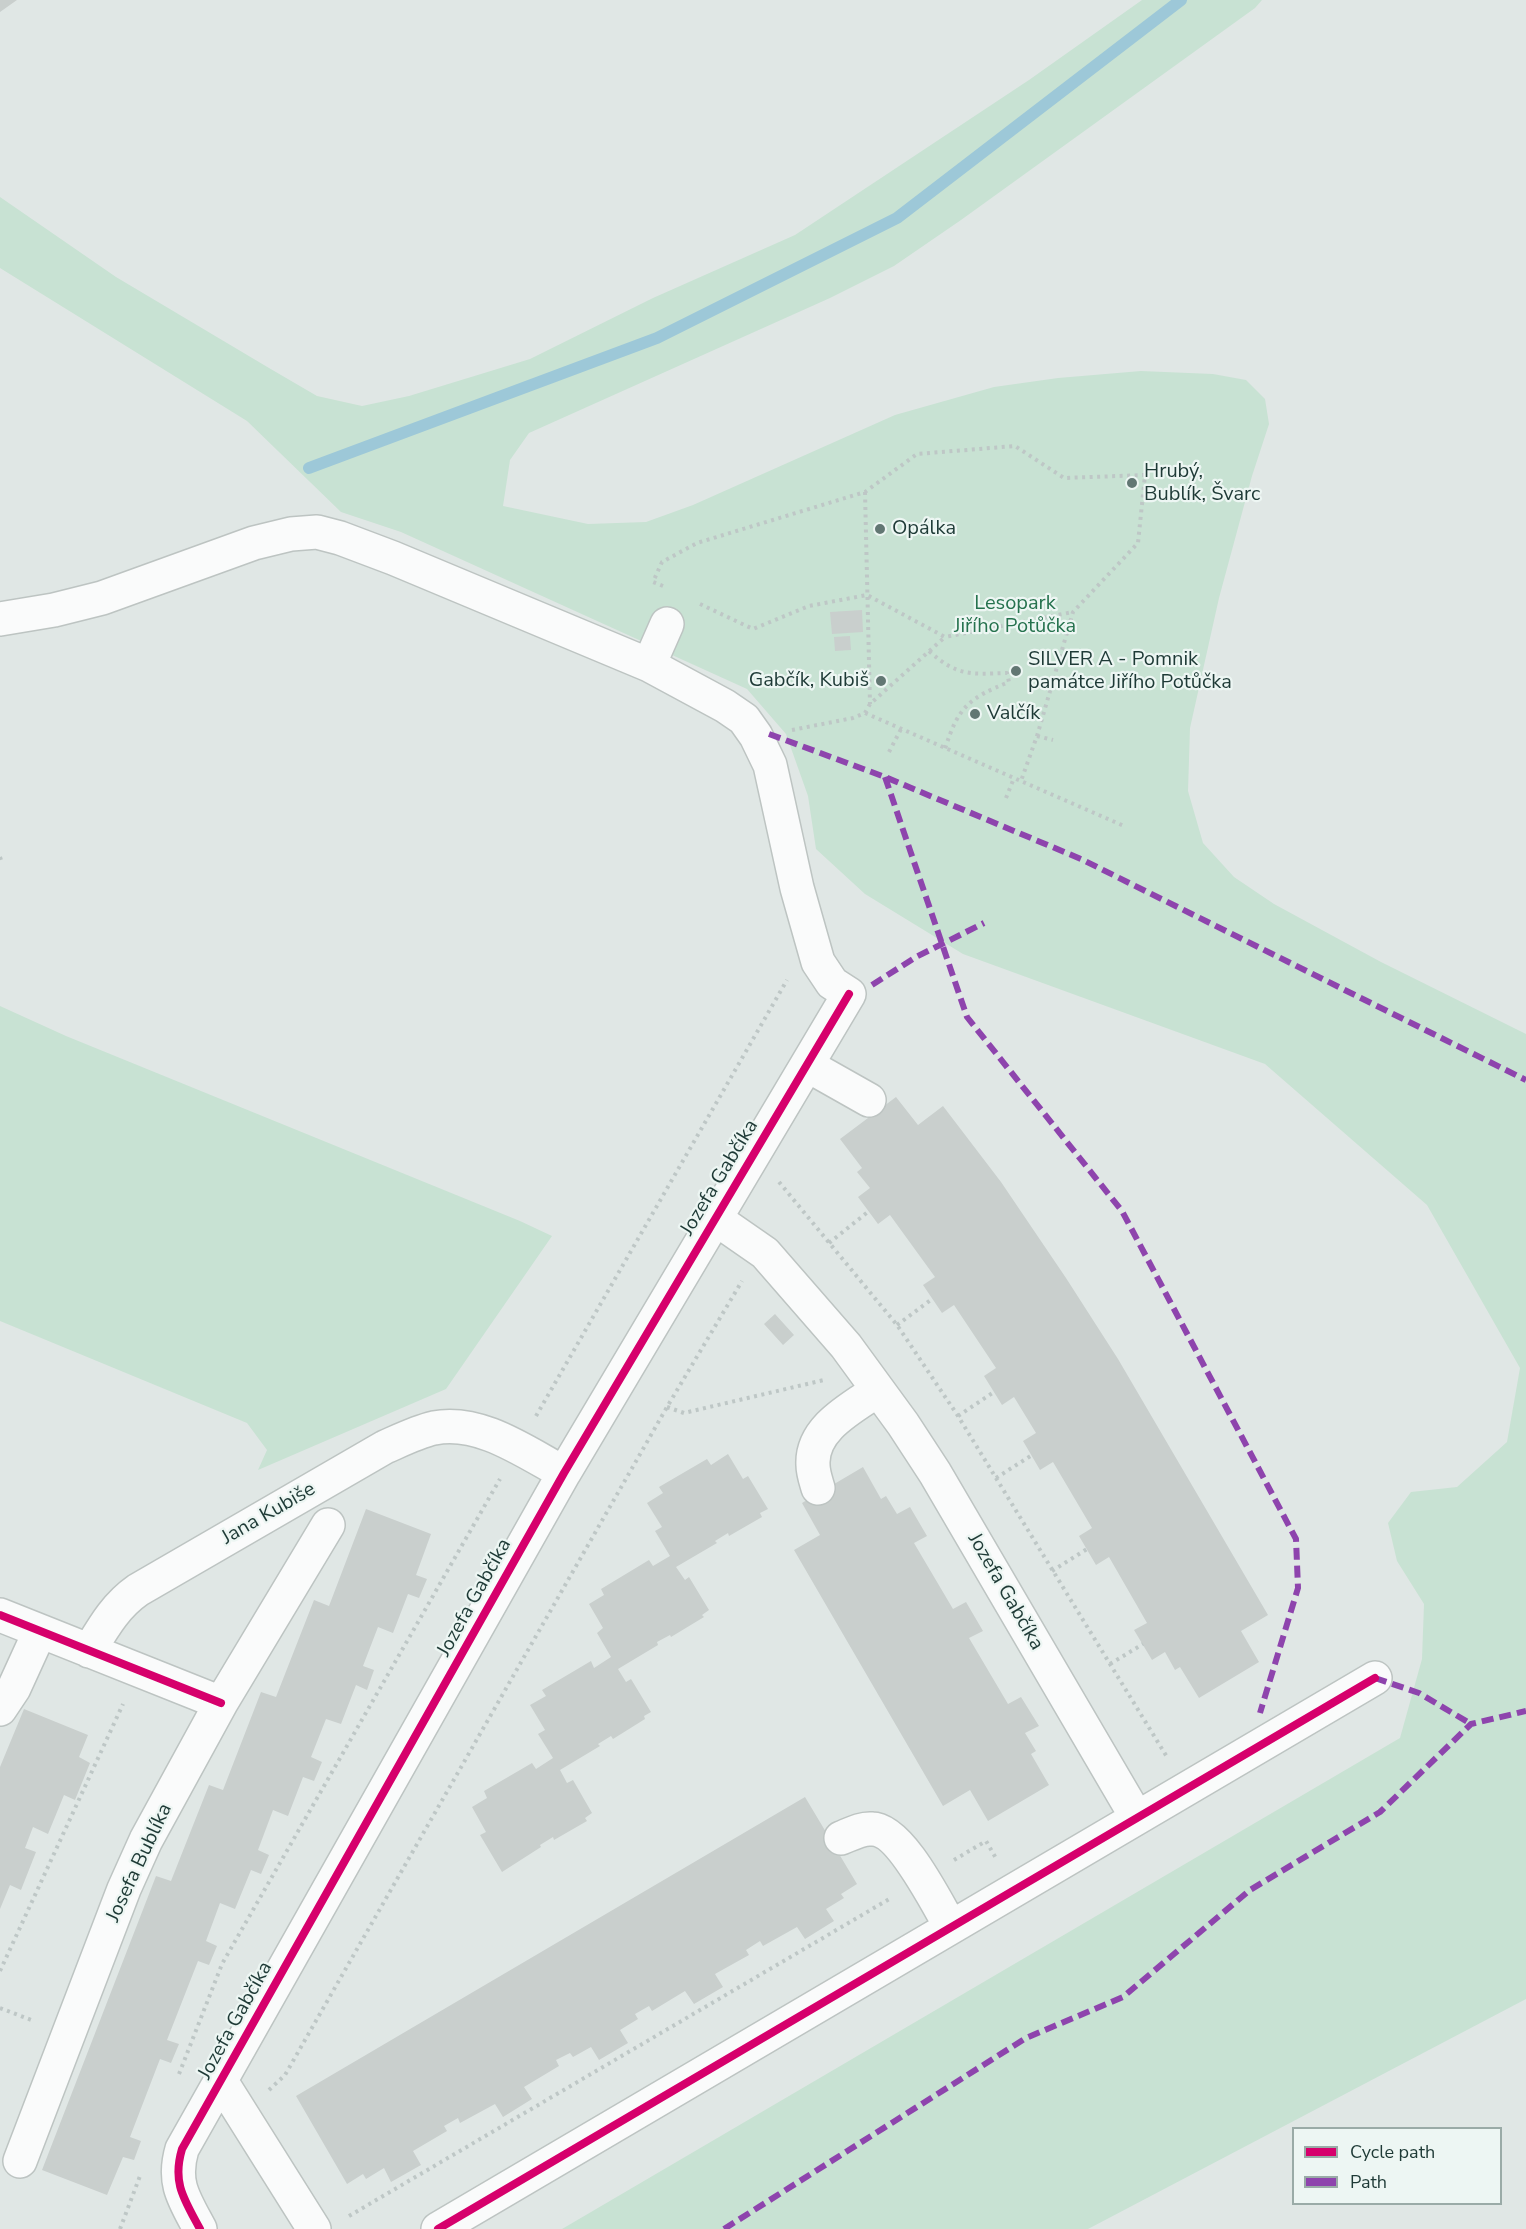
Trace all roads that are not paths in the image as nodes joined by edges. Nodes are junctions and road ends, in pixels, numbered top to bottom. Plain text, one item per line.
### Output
1 (0, 619) edge
2 (667, 624) dead end
3 (649, 665) junction
4 (807, 1065) junction
5 (869, 1100) dead end
6 (716, 1219) junction
7 (872, 1380) junction
8 (564, 1473) junction
9 (818, 1488) dead end
10 (328, 1525) dead end
11 (0, 1615) edge
12 (40, 1631) junction
13 (89, 1651) junction
14 (1375, 1678) dead end
15 (221, 1704) junction
16 (0, 1708) edge
17 (1137, 1818) junction
18 (842, 1838) dead end
19 (951, 1927) junction
20 (220, 2081) junction
21 (20, 2161) dead end
22 (200, 2229) edge
23 (314, 2229) edge
24 (438, 2229) edge

1 - 3 street
2 - 3 street
3 - 4 street, Jozefa Gabčíka
4 - 5 street
4 - 6 street, Jozefa Gabčíka
6 - 7 street, Jozefa Gabčíka
6 - 8 street, Jozefa Gabčíka
7 - 9 street
7 - 17 street, Jozefa Gabčíka
8 - 13 street, Jana Kubiše
8 - 20 street, Jozefa Gabčíka
10 - 15 street, Josefa Bublíka
11 - 12 street
12 - 13 street
12 - 16 street
13 - 15 street
14 - 17 street
15 - 21 street, Josefa Bublíka
17 - 19 street
18 - 19 street
19 - 24 street
20 - 22 street, Jozefa Gabčíka
20 - 23 street

